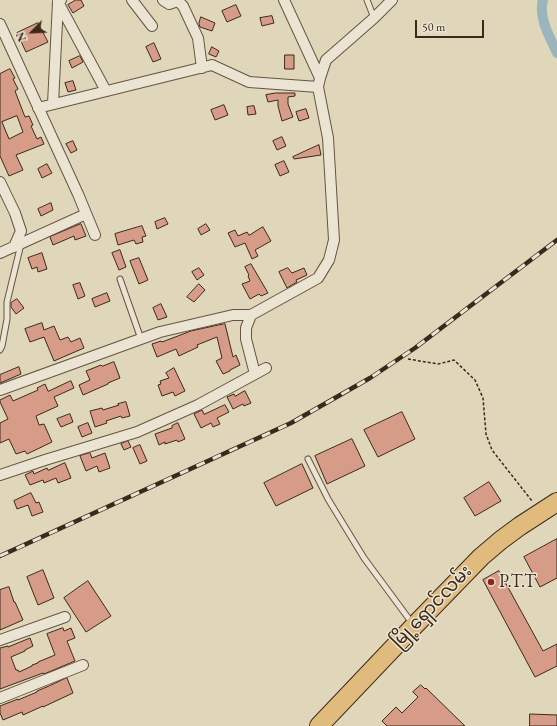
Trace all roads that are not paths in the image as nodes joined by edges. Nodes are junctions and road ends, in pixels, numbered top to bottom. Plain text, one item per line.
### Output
1 (132, 0) edge
2 (163, 0) edge
3 (284, 0) edge
4 (367, 0) edge
5 (392, 0) edge
6 (59, 1) edge
7 (374, 18) junction
8 (0, 24) edge
9 (152, 26) dead end
10 (202, 68) junction
11 (319, 83) junction
12 (106, 91) junction
13 (53, 104) junction
14 (38, 108) junction
15 (0, 182) edge
16 (86, 214) junction
17 (94, 235) dead end
18 (17, 246) junction
19 (0, 253) edge
20 (120, 279) dead end
21 (251, 314) junction
22 (141, 339) junction
23 (0, 350) edge
24 (266, 368) dead end
25 (255, 374) junction
26 (0, 390) edge
27 (308, 459) dead end
28 (0, 475) edge
29 (557, 502) edge
30 (66, 617) dead end
31 (414, 626) junction
32 (0, 640) edge
33 (83, 665) dead end
34 (0, 698) edge
35 (319, 726) edge

1 - 9 street
2 - 10 street
3 - 11 street
4 - 7 lane
5 - 7 street
6 - 12 street
6 - 13 street
7 - 11 street
8 - 14 street
10 - 11 street
10 - 12 street
11 - 21 street
12 - 13 street
13 - 14 street
14 - 16 street
15 - 18 street
16 - 17 street
16 - 18 street
18 - 19 street
18 - 23 lane
20 - 22 lane
21 - 22 street
21 - 25 street
22 - 26 street
24 - 25 street
25 - 28 street
27 - 31 lane
29 - 31 highway, မြို့ရှောင်လမ်း
30 - 32 street
31 - 35 highway, မြို့ရှောင်လမ်း
33 - 34 street

